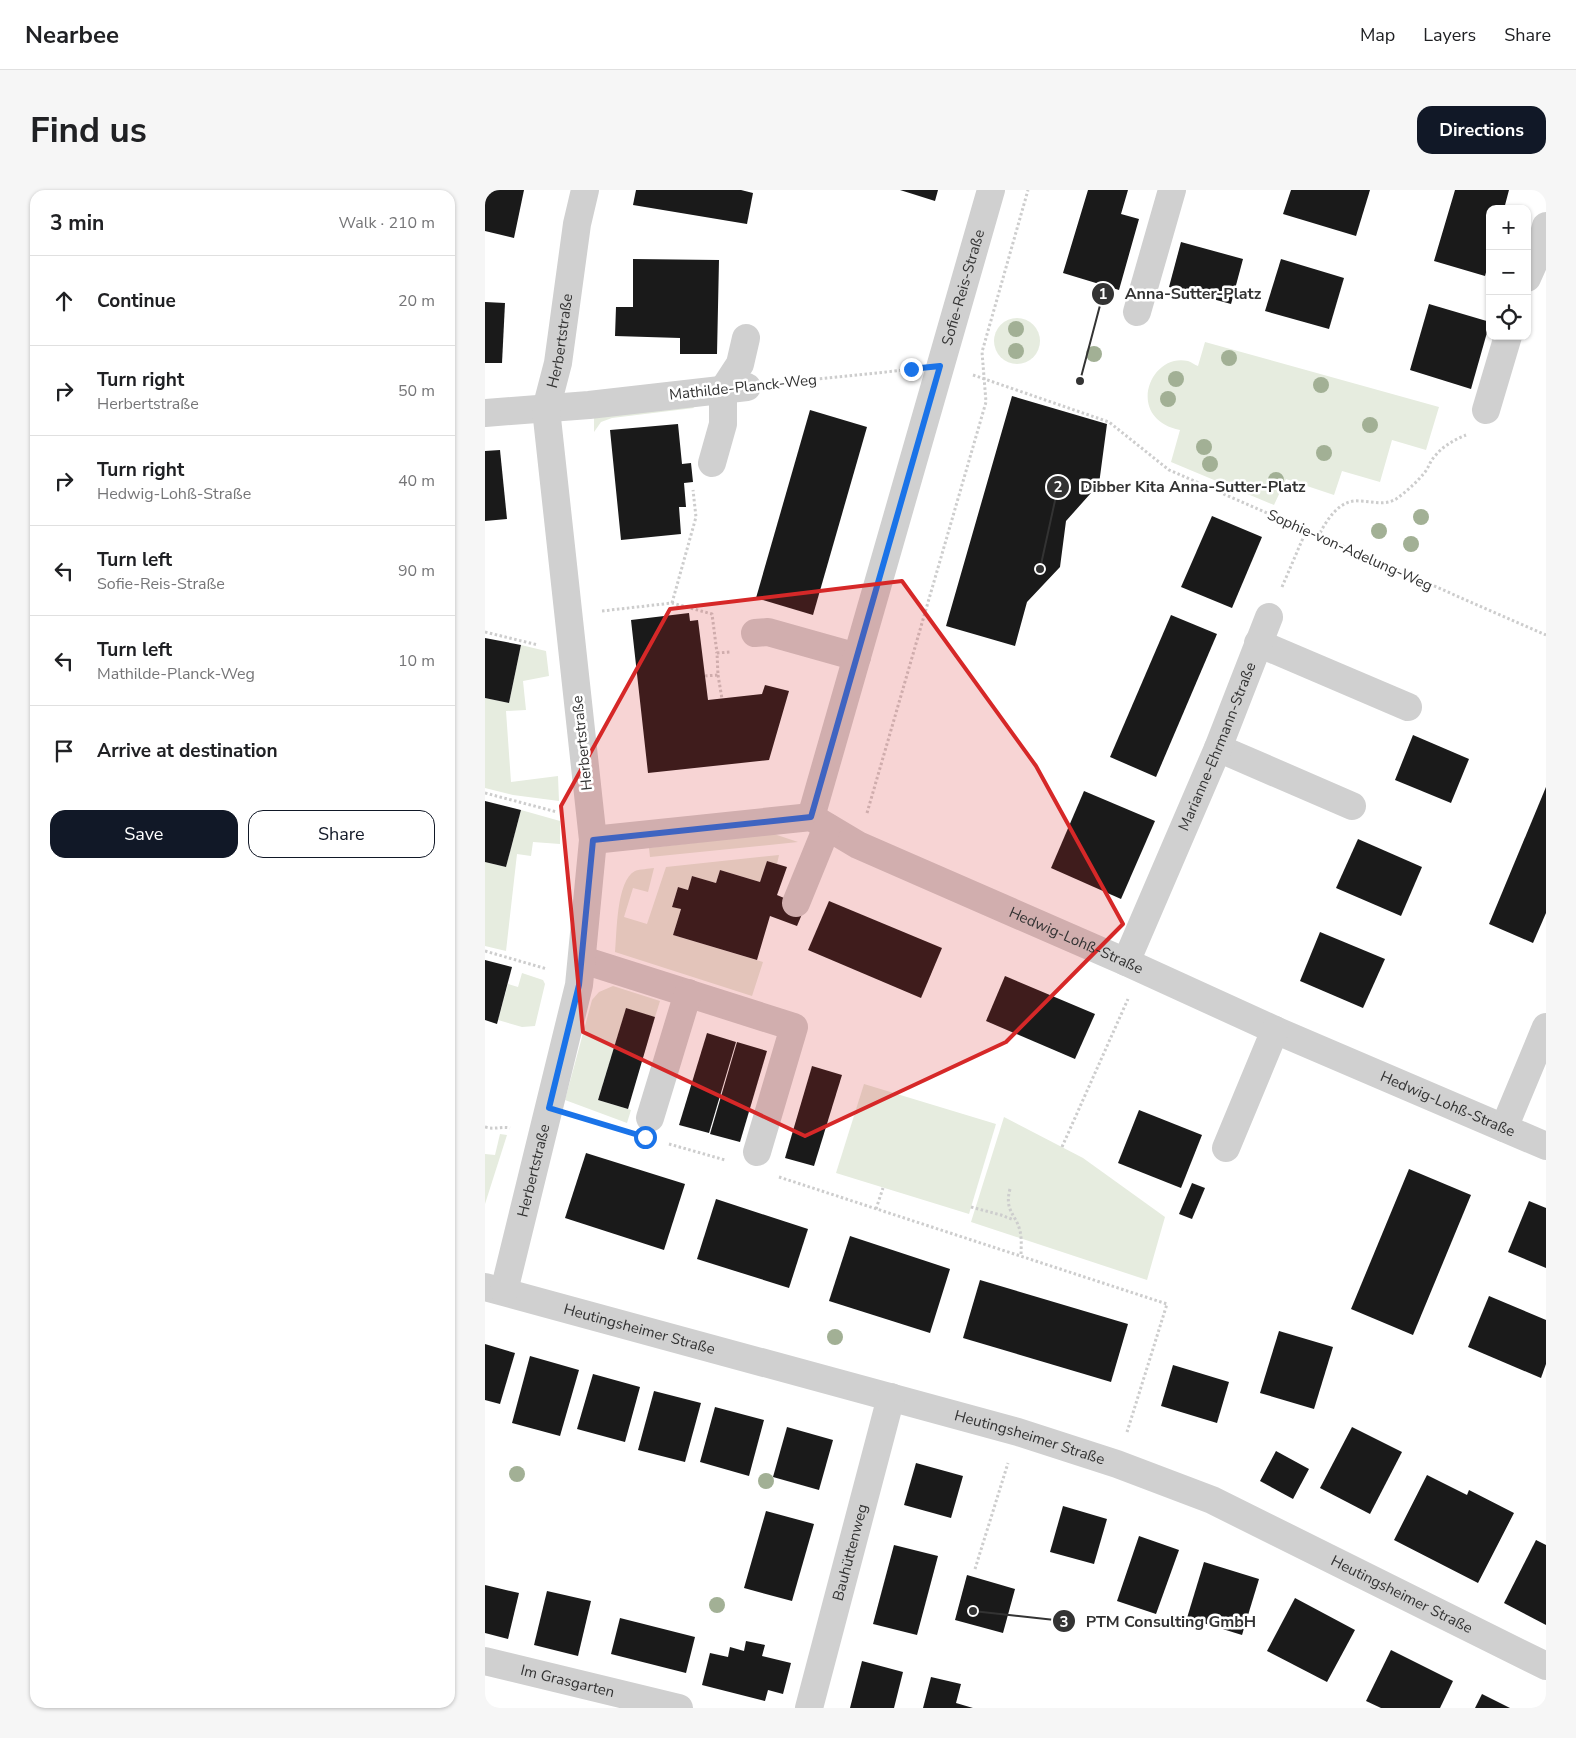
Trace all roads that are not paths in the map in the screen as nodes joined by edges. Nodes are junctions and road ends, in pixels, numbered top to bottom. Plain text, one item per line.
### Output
1 (585, 190) edge
2 (991, 190) edge
3 (1172, 190) edge
4 (1546, 226) edge
5 (1531, 269) edge
6 (1137, 312) dead end
7 (747, 338) dead end
8 (1506, 340) edge
9 (735, 388) junction
10 (546, 409) junction
11 (1486, 410) road end
12 (485, 413) edge
13 (712, 463) dead end
14 (1269, 618) road end
15 (755, 633) dead end
16 (1258, 643) junction
17 (857, 657) junction
18 (1408, 707) dead end
19 (1218, 748) junction
20 (1352, 806) dead end
21 (819, 822) junction
22 (593, 840) junction
23 (796, 903) dead end
24 (583, 960) junction
25 (1133, 965) junction
26 (688, 993) junction
27 (1546, 1027) edge
28 (1275, 1030) junction
29 (639, 1125) road end
30 (1504, 1128) junction
31 (1546, 1146) edge
32 (1225, 1148) dead end
33 (757, 1152) dead end
34 (494, 1289) edge
35 (891, 1397) junction
36 (485, 1661) edge
37 (1546, 1666) edge
38 (679, 1708) edge
39 (809, 1708) edge

1 - 10 street, Herbertstraße
2 - 17 street, Sofie-Reis-Straße
3 - 6 street
4 - 5 street
7 - 9 street
8 - 11 street
9 - 10 street, Mathilde-Planck-Weg
9 - 13 street
10 - 12 street, Mathilde-Planck-Weg
10 - 22 street, Herbertstraße
14 - 16 street, Marianne-Ehrmann-Straße
15 - 17 street
16 - 18 street
16 - 19 street, Marianne-Ehrmann-Straße
17 - 21 street, Sofie-Reis-Straße
19 - 20 street
19 - 25 street, Marianne-Ehrmann-Straße
21 - 22 street
21 - 23 street, Sofie-Reis-Straße
21 - 25 street, Hedwig-Lohß-Straße
22 - 24 street, Herbertstraße
24 - 26 street
24 - 34 street, Herbertstraße
25 - 28 street, Hedwig-Lohß-Straße
26 - 29 street
26 - 33 street
27 - 30 street
28 - 30 street, Hedwig-Lohß-Straße
28 - 32 street
30 - 31 street, Hedwig-Lohß-Straße
34 - 35 street, Heutingsheimer Straße
35 - 37 street, Heutingsheimer Straße
35 - 39 street, Bauhüttenweg
36 - 38 street, Im Grasgarten

